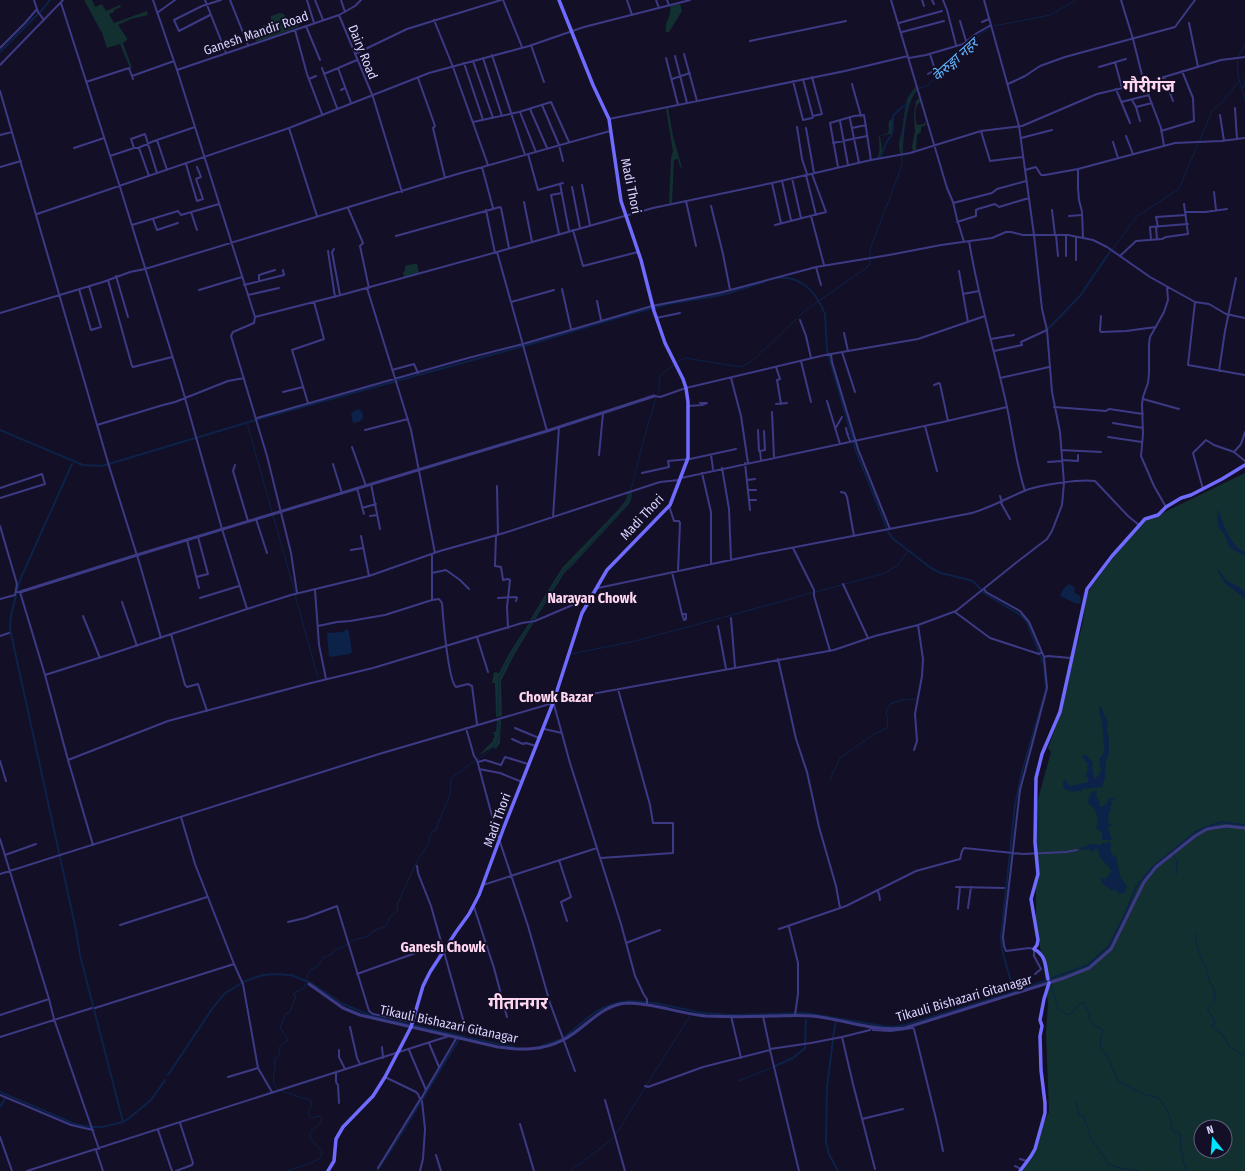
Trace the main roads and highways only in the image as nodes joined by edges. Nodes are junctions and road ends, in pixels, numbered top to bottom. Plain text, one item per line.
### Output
1 (559, 0) edge
2 (1245, 465) edge
3 (1022, 1169) edge
4 (328, 1171) edge

1 - 4 main road, Madi Thori
2 - 3 main road

